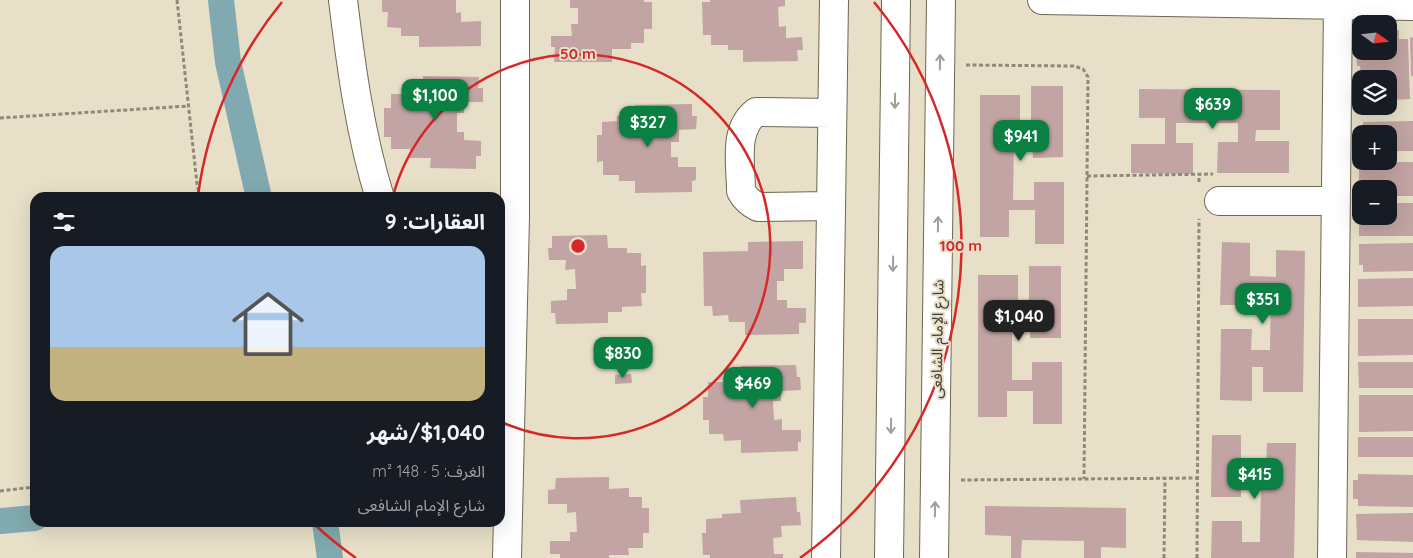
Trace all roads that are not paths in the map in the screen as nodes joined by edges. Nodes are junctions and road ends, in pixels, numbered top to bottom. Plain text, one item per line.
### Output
1 (343, 0) edge
2 (515, 0) edge
3 (834, 0) edge
4 (896, 0) edge
5 (941, 0) edge
6 (1042, 0) edge
7 (1338, 4) junction
8 (1413, 6) edge
9 (832, 113) junction
10 (378, 192) edge
11 (1336, 201) junction
12 (831, 206) junction
13 (1209, 206) road end
14 (508, 218) edge
15 (507, 558) edge
16 (826, 558) edge
17 (889, 558) edge
18 (934, 558) edge
19 (1332, 558) edge

1 - 10 street
2 - 14 street
3 - 9 street
4 -> 17 street
18 -> 5 street, شارع الإمام الشافعى
6 - 7 street
7 - 8 street
7 - 11 street
9 - 12 street
9 - 12 street
11 - 13 street
11 - 19 street
12 - 16 street
14 - 15 street

